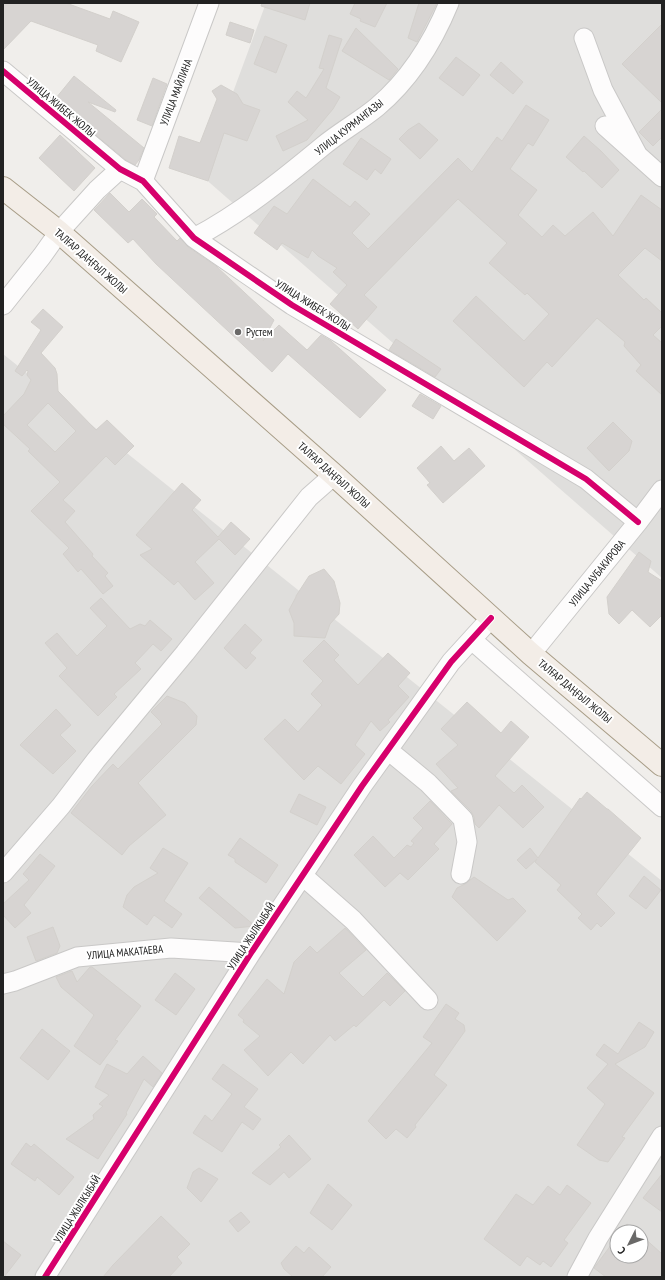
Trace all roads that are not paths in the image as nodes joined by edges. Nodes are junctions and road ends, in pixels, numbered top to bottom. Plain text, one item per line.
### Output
1 (209, 3) edge
2 (449, 3) edge
3 (584, 38) dead end
4 (3, 71) edge
5 (605, 126) dead end
6 (637, 154) junction
7 (120, 169) junction
8 (662, 176) edge
9 (142, 181) junction
10 (3, 188) edge
11 (59, 232) junction
12 (194, 238) junction
13 (3, 305) edge
14 (334, 475) junction
15 (662, 490) edge
16 (638, 522) junction
17 (491, 618) junction
18 (472, 640) junction
19 (531, 654) junction
20 (388, 750) junction
21 (662, 765) edge
22 (662, 807) edge
23 (3, 873) edge
24 (461, 874) dead end
25 (303, 876) junction
26 (251, 953) junction
27 (3, 984) edge
28 (428, 1000) dead end
29 (662, 1136) edge
30 (45, 1277) edge
31 (577, 1277) edge

1 - 9 street, УЛИЦА МАЙЛИНА
2 - 12 street, УЛИЦА КУРМАНГАЗЫ
3 - 6 street
4 - 7 street, УЛИЦА ЖИБЕК ЖОЛЫ
5 - 6 street
6 - 8 street
7 - 9 street, УЛИЦА ЖИБЕК ЖОЛЫ
7 - 11 street
9 - 12 street, УЛИЦА ЖИБЕК ЖОЛЫ
10 - 11 main road, ТАЛҒАР ДАҢҒЫЛ ЖОЛЫ
11 - 13 street
11 - 14 main road, ТАЛҒАР ДАҢҒЫЛ ЖОЛЫ
12 - 16 street, УЛИЦА ЖИБЕК ЖОЛЫ
14 - 17 main road, ТАЛҒАР ДАҢҒЫЛ ЖОЛЫ
14 - 23 street
15 - 16 street, УЛИЦА АУБАКИРОВА
16 - 19 street, УЛИЦА АУБАКИРОВА
17 - 18 street, УЛИЦА ЖЫЛКЫБАЙ
17 - 19 main road, ТАЛҒАР ДАҢҒЫЛ ЖОЛЫ
18 - 20 street, УЛИЦА ЖЫЛКЫБАЙ
18 - 22 street
19 - 21 main road, ТАЛҒАР ДАҢҒЫЛ ЖОЛЫ
20 - 24 street
20 - 25 street, УЛИЦА ЖЫЛКЫБАЙ
25 - 26 street, УЛИЦА ЖЫЛКЫБАЙ
25 - 28 street
26 - 27 street, УЛИЦА МАКАТАЕВА
26 - 30 street, УЛИЦА ЖЫЛКЫБАЙ
29 - 31 street

